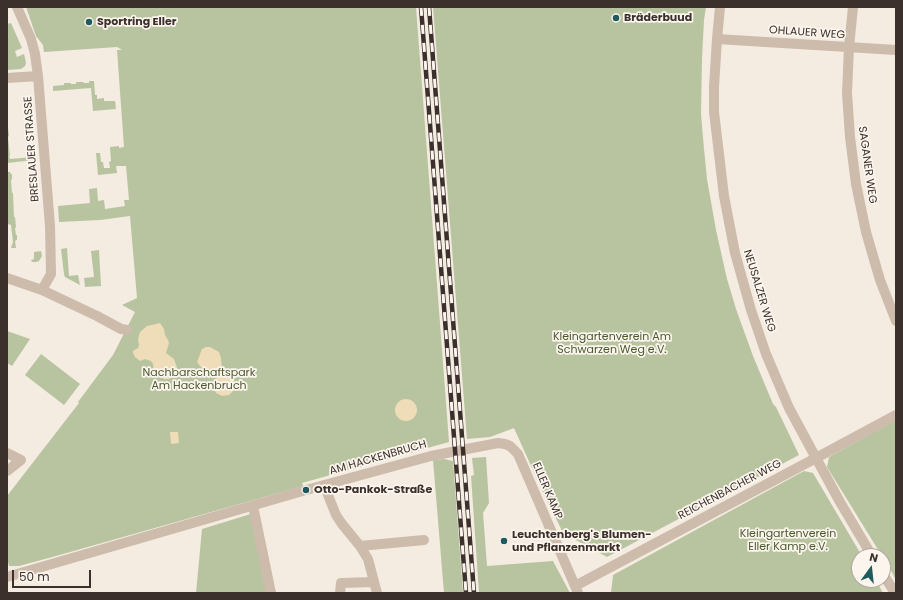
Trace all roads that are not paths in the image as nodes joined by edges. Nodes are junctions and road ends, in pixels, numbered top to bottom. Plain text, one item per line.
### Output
1 (17, 7) edge
2 (720, 7) edge
3 (854, 7) edge
4 (717, 39) junction
5 (850, 47) junction
6 (896, 50) edge
7 (38, 76) junction
8 (7, 78) edge
9 (7, 278) edge
10 (42, 290) junction
11 (896, 321) edge
12 (127, 330) dead end
13 (896, 415) edge
14 (510, 446) joint
15 (7, 453) edge
16 (816, 458) junction
17 (7, 471) edge
18 (325, 485) junction
19 (253, 506) junction
20 (424, 540) dead end
21 (360, 546) junction
22 (867, 548) edge
23 (7, 577) edge
24 (374, 582) junction
25 (577, 589) edge
26 (271, 593) edge
27 (340, 593) edge
28 (377, 593) edge

1 - 7 street, BRESLAUER STRASSE
2 - 4 street, NEUSALZER WEG
3 - 5 street, SAGANER WEG
4 - 5 street, OHLAUER WEG
4 - 16 street, NEUSALZER WEG
5 - 6 street, OHLAUER WEG
5 - 11 street, SAGANER WEG
7 - 8 street
7 - 10 street, BRESLAUER STRASSE
9 - 10 street
10 - 12 street
13 - 16 street, REICHENBACHER WEG
14 - 18 street, AM HACKENBRUCH
14 - 25 street, ELLER KAMP
15 - 17 street
16 - 22 street, NEUSALZER WEG
16 - 25 street, REICHENBACHER WEG
18 - 19 street, AM HACKENBRUCH
18 - 21 street
19 - 23 street, AM HACKENBRUCH
19 - 26 street
20 - 21 street
21 - 24 street
24 - 27 street
24 - 28 street

